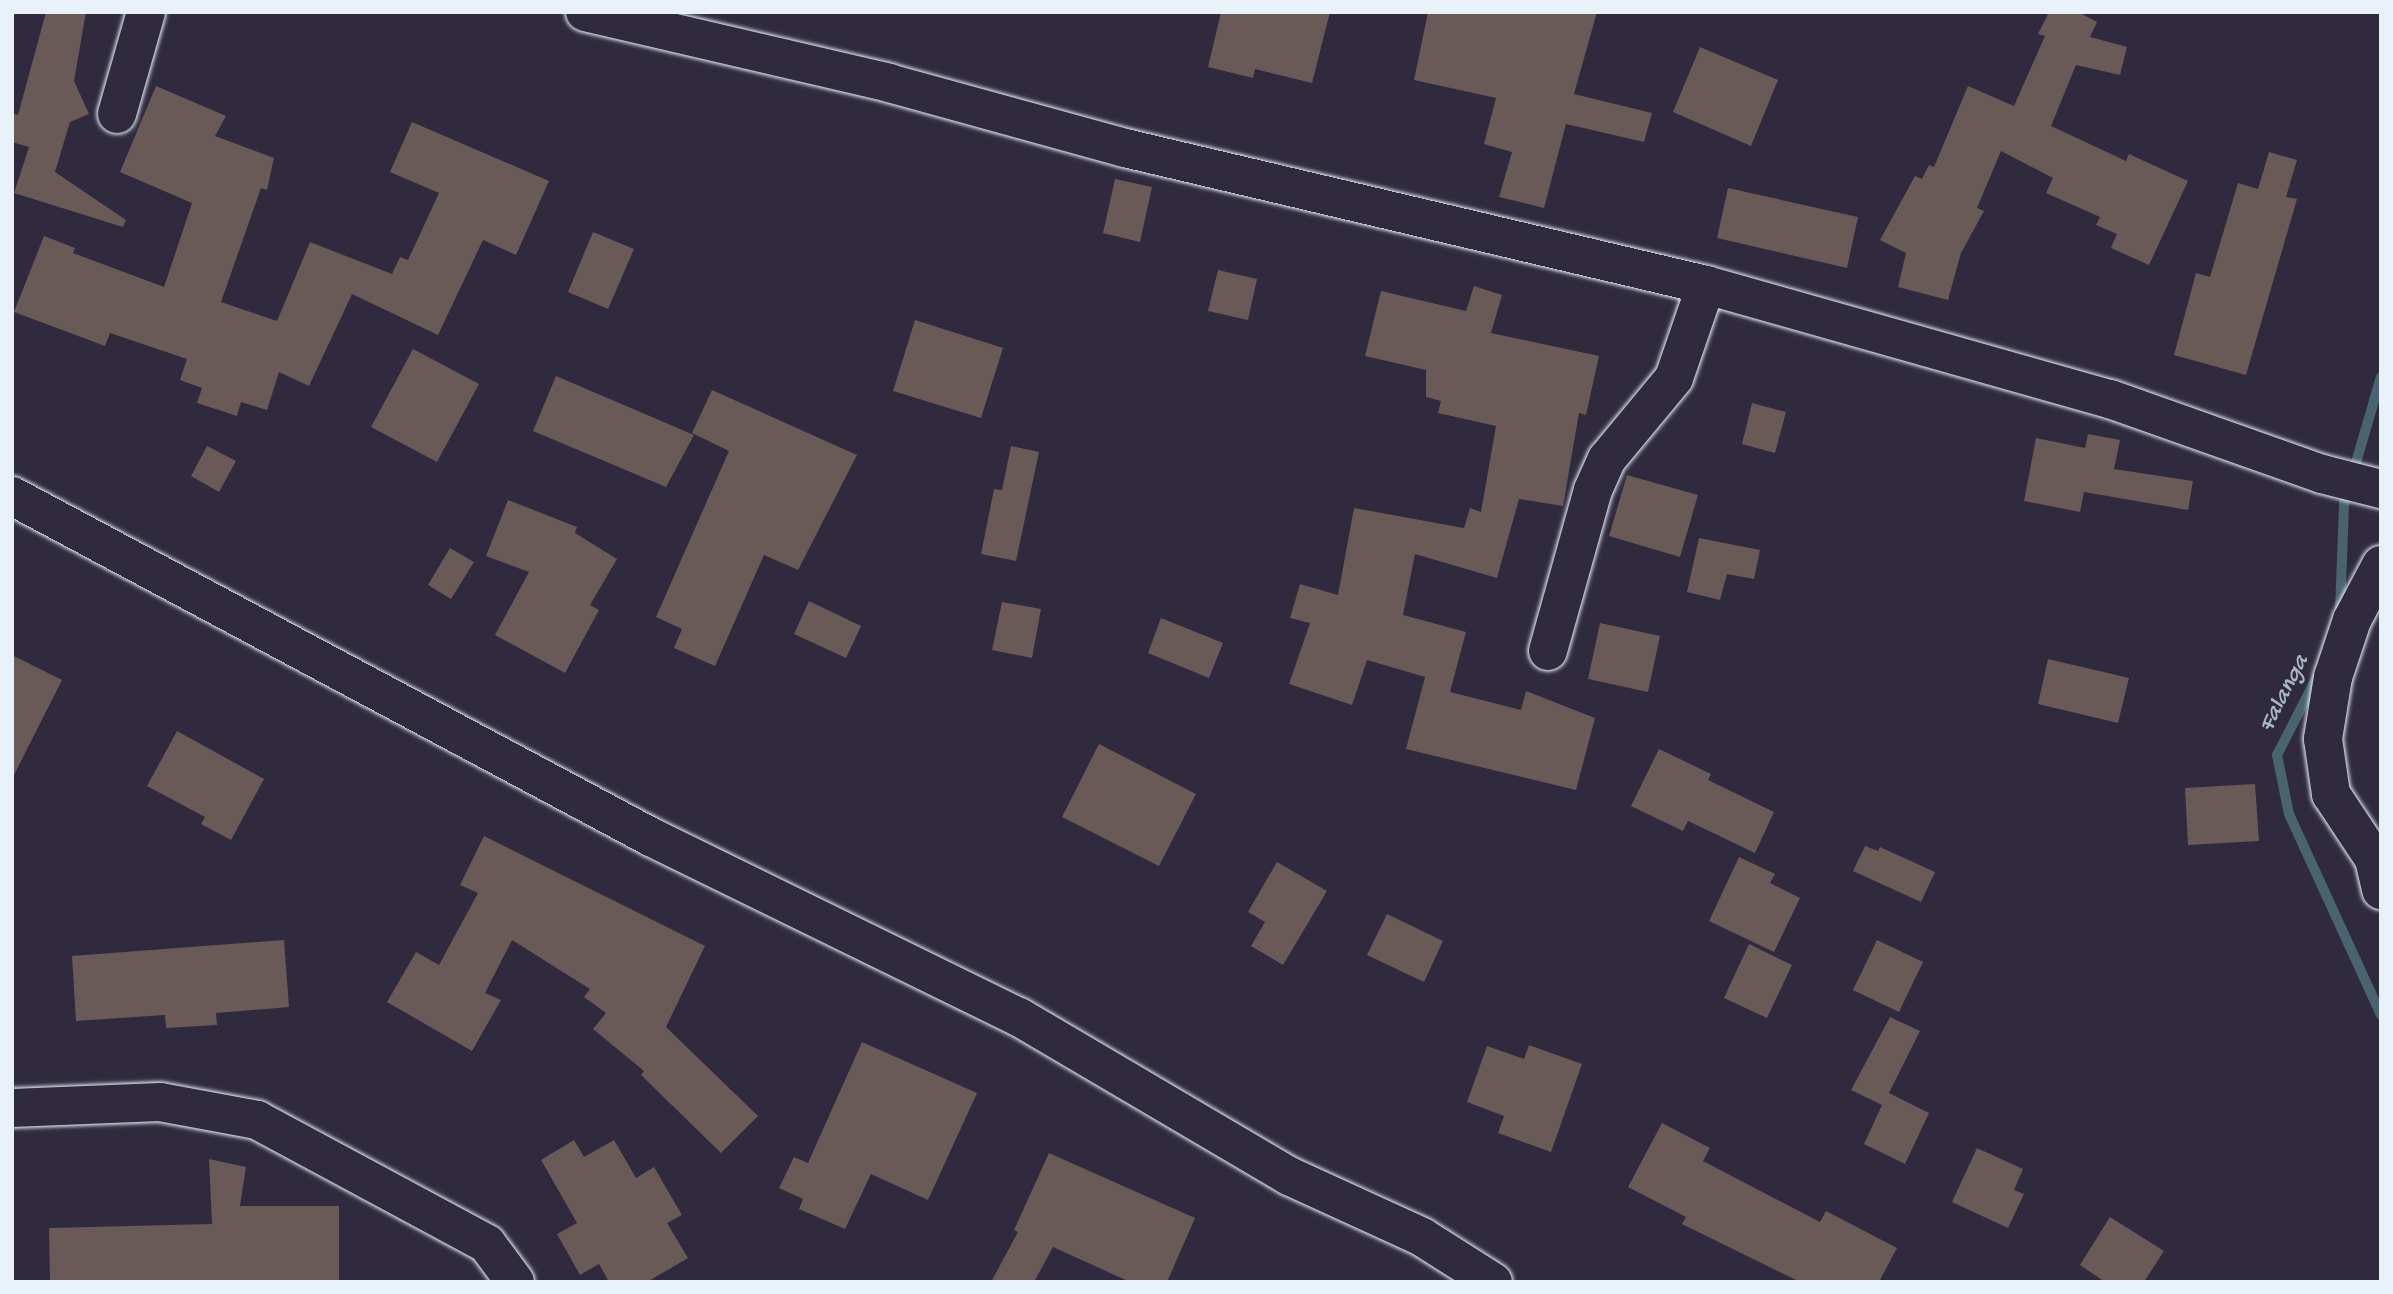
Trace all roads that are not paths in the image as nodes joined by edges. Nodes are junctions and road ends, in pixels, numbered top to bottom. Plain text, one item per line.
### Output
1 (146, 12) edge
2 (585, 12) edge
3 (117, 114) dead end
4 (1706, 285) junction
5 (2381, 489) edge
6 (12, 496) edge
7 (2381, 565) edge
8 (1548, 651) dead end
9 (2381, 890) edge
10 (12, 1108) edge
11 (515, 1282) edge
12 (1493, 1282) edge

1 - 3 street
2 - 4 street
4 - 5 street
4 - 8 street
6 - 12 street
7 - 9 street
10 - 11 street

